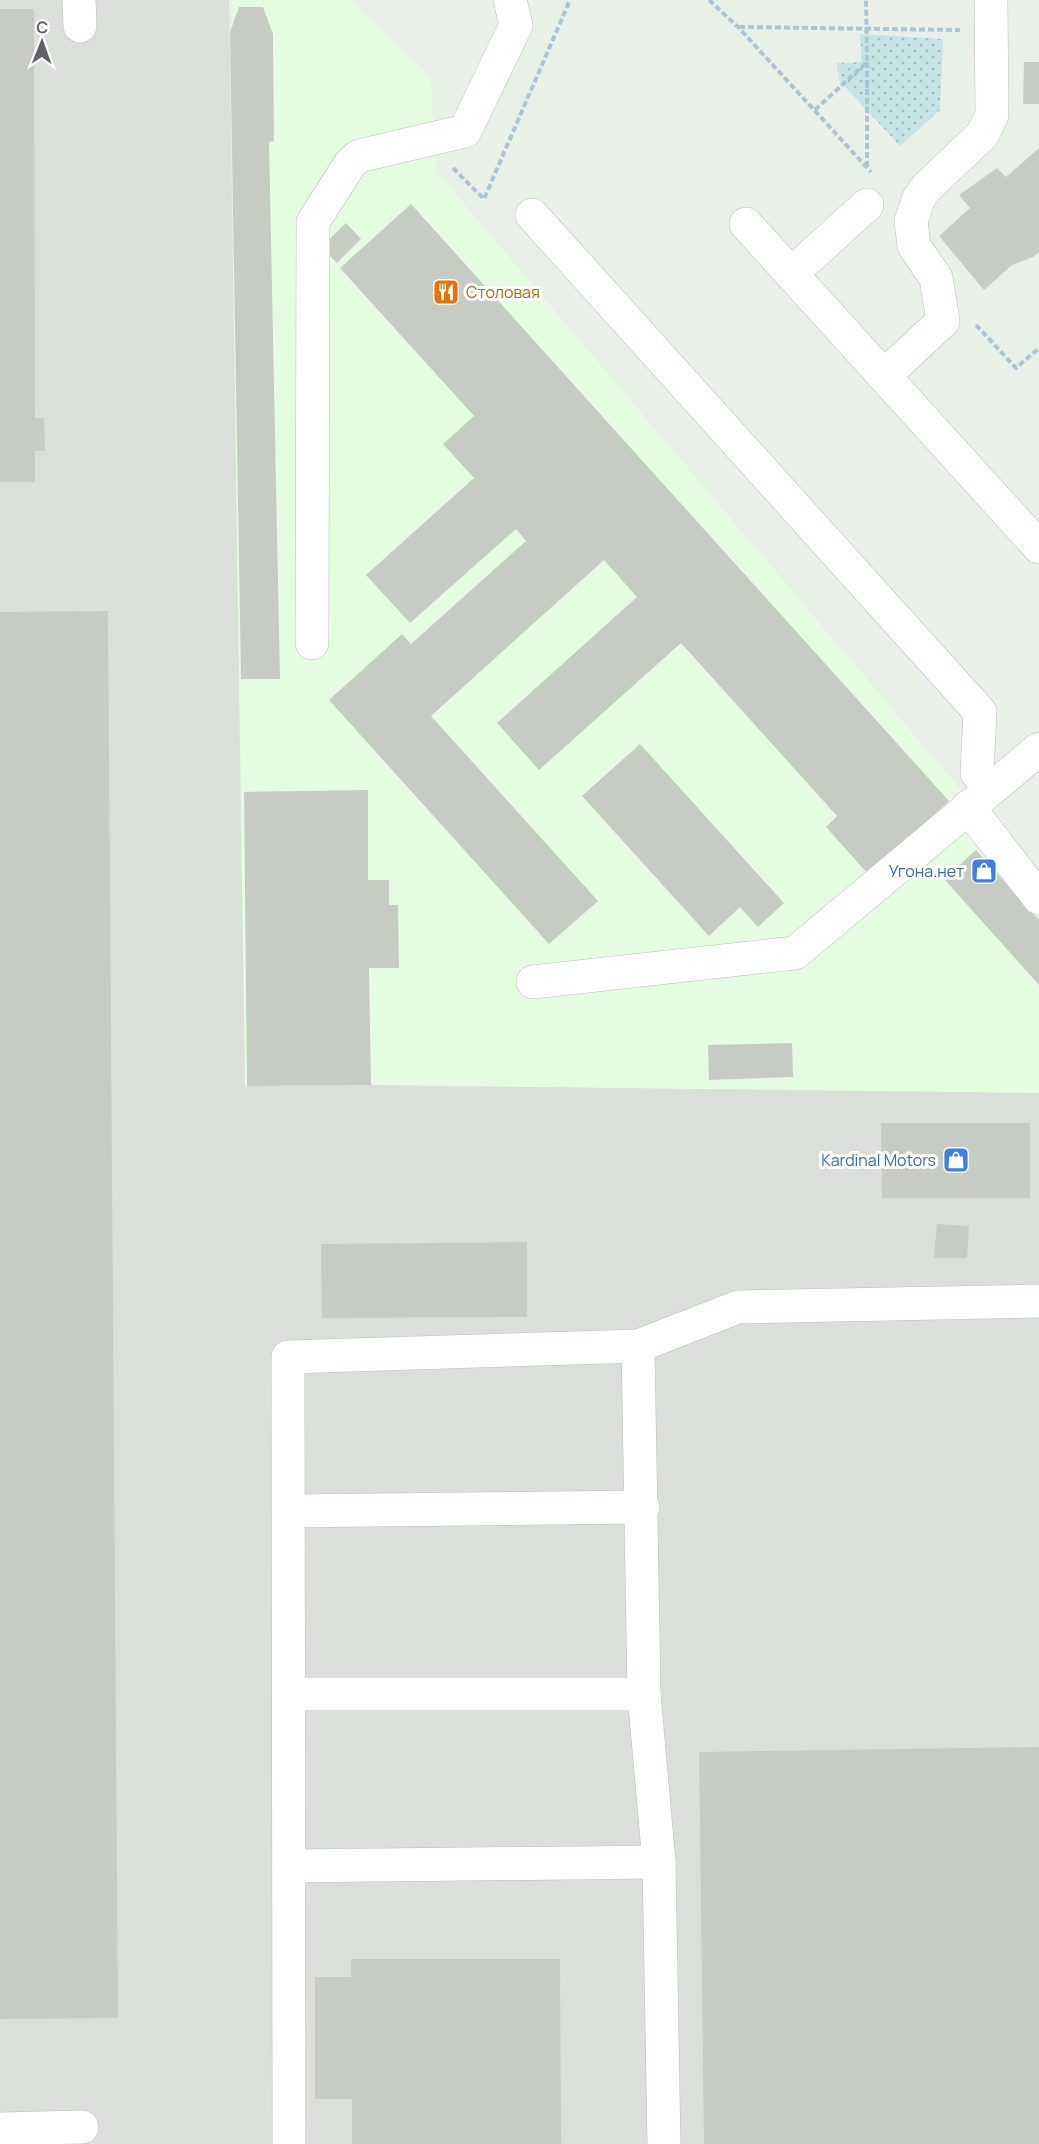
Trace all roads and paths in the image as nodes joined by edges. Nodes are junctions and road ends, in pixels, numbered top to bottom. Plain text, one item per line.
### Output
1 (510, 0) edge
2 (709, 0) edge
3 (866, 0) edge
4 (991, 15) edge
5 (738, 27) junction
6 (866, 29) junction
7 (867, 62) junction
8 (815, 110) junction
9 (867, 167) junction
10 (870, 189) joint
11 (532, 215) dead end
12 (746, 224) dead end
13 (791, 274) junction
14 (943, 321) junction
15 (1039, 348) edge
16 (884, 376) junction
17 (1039, 547) edge
18 (312, 643) dead end
19 (1039, 749) edge
20 (979, 798) junction
21 (1039, 898) edge
22 (533, 982) dead end
23 (1039, 1301) edge
24 (638, 1346) junction
25 (643, 1507) junction
26 (289, 1511) junction
27 (289, 1694) junction
28 (644, 1694) junction
29 (659, 1862) junction
30 (289, 1866) junction
31 (82, 2127) dead end
32 (0, 2129) edge
33 (289, 2144) edge
34 (664, 2144) edge

1 - 18 lane
2 - 5 path
3 - 6 path
4 - 6 path
4 - 14 lane
5 - 6 path
5 - 8 path
6 - 7 path
7 - 8 path
7 - 9 path
8 - 9 path
9 - 10 path
10 - 13 lane
11 - 20 lane
12 - 13 lane
13 - 16 lane
14 - 15 path
14 - 16 lane
16 - 17 lane
19 - 20 lane
20 - 21 lane
20 - 22 lane
23 - 24 lane
24 - 25 lane
24 - 26 lane
25 - 26 lane
25 - 28 lane
26 - 27 lane
27 - 28 lane
27 - 30 lane
28 - 29 lane
29 - 30 lane
29 - 34 lane
30 - 33 lane
31 - 32 lane

